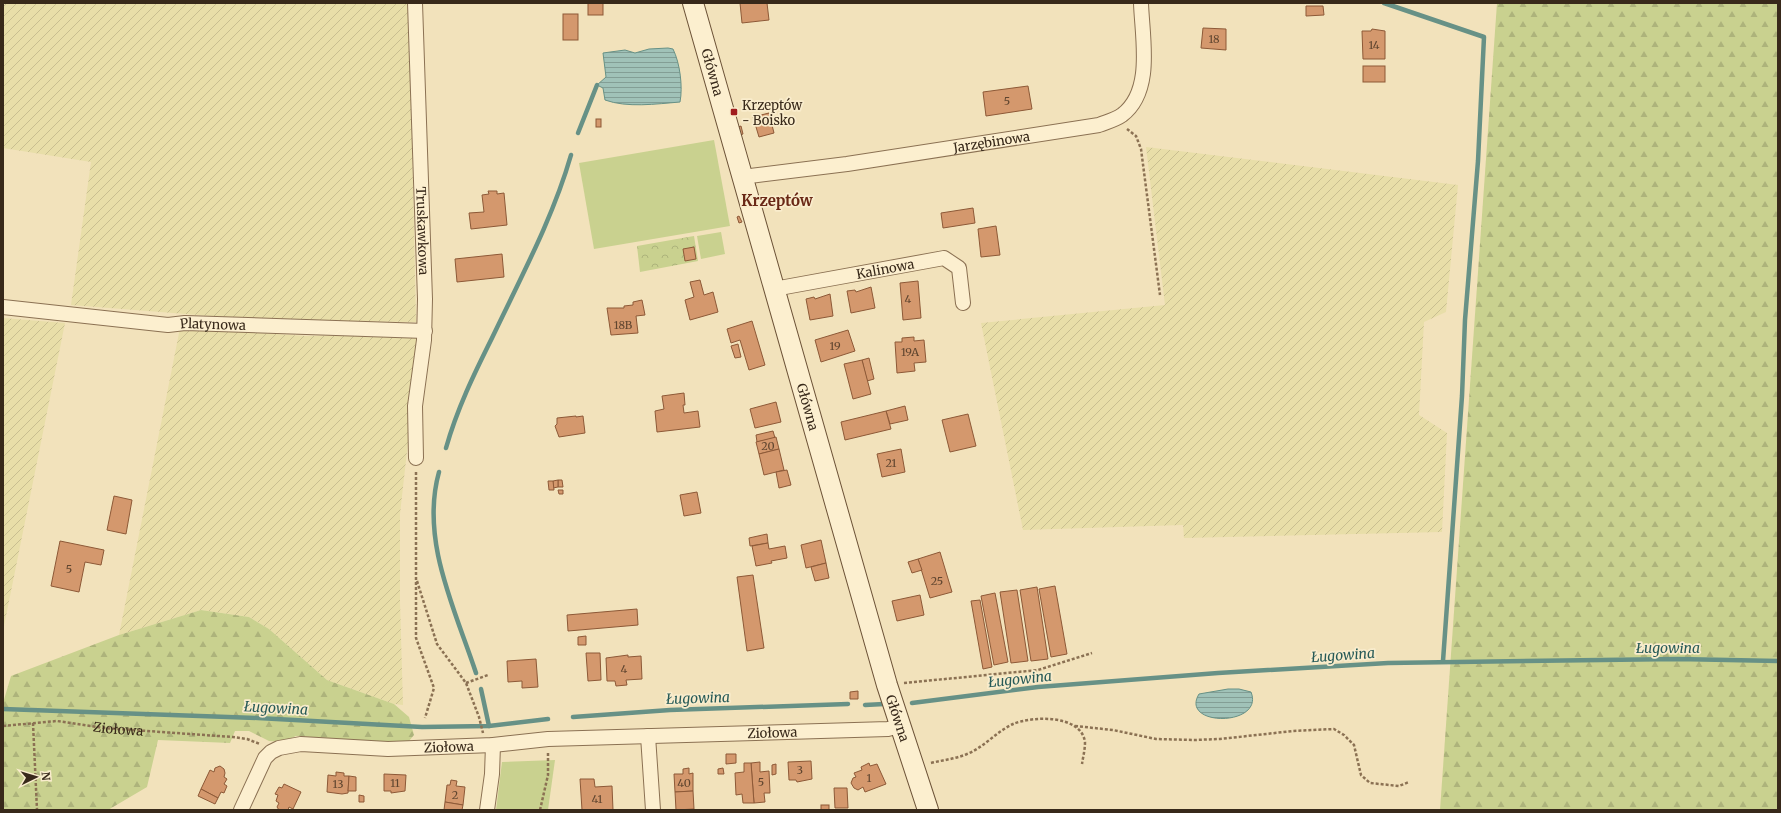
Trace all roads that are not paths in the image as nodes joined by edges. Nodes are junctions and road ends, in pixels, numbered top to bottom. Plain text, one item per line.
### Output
1 (415, 3) edge
2 (693, 3) edge
3 (1141, 3) edge
4 (742, 177) junction
5 (774, 289) junction
6 (964, 303) dead end
7 (3, 307) edge
8 (425, 331) junction
9 (416, 458) road end
10 (900, 726) junction
11 (648, 736) junction
12 (488, 740) junction
13 (241, 810) edge
14 (487, 810) edge
15 (653, 810) edge
16 (928, 810) edge

1 - 8 street, Truskawkowa
2 - 4 street, Główna
3 - 4 street, Jarzębinowa
4 - 5 street, Główna
5 - 6 street, Kalinowa
5 - 10 street, Główna
7 - 8 street, Platynowa
8 - 9 street, Truskawkowa
10 - 11 street, Ziołowa
10 - 16 street, Główna
11 - 12 street, Ziołowa
11 - 15 street
12 - 13 street, Ziołowa
12 - 14 street

